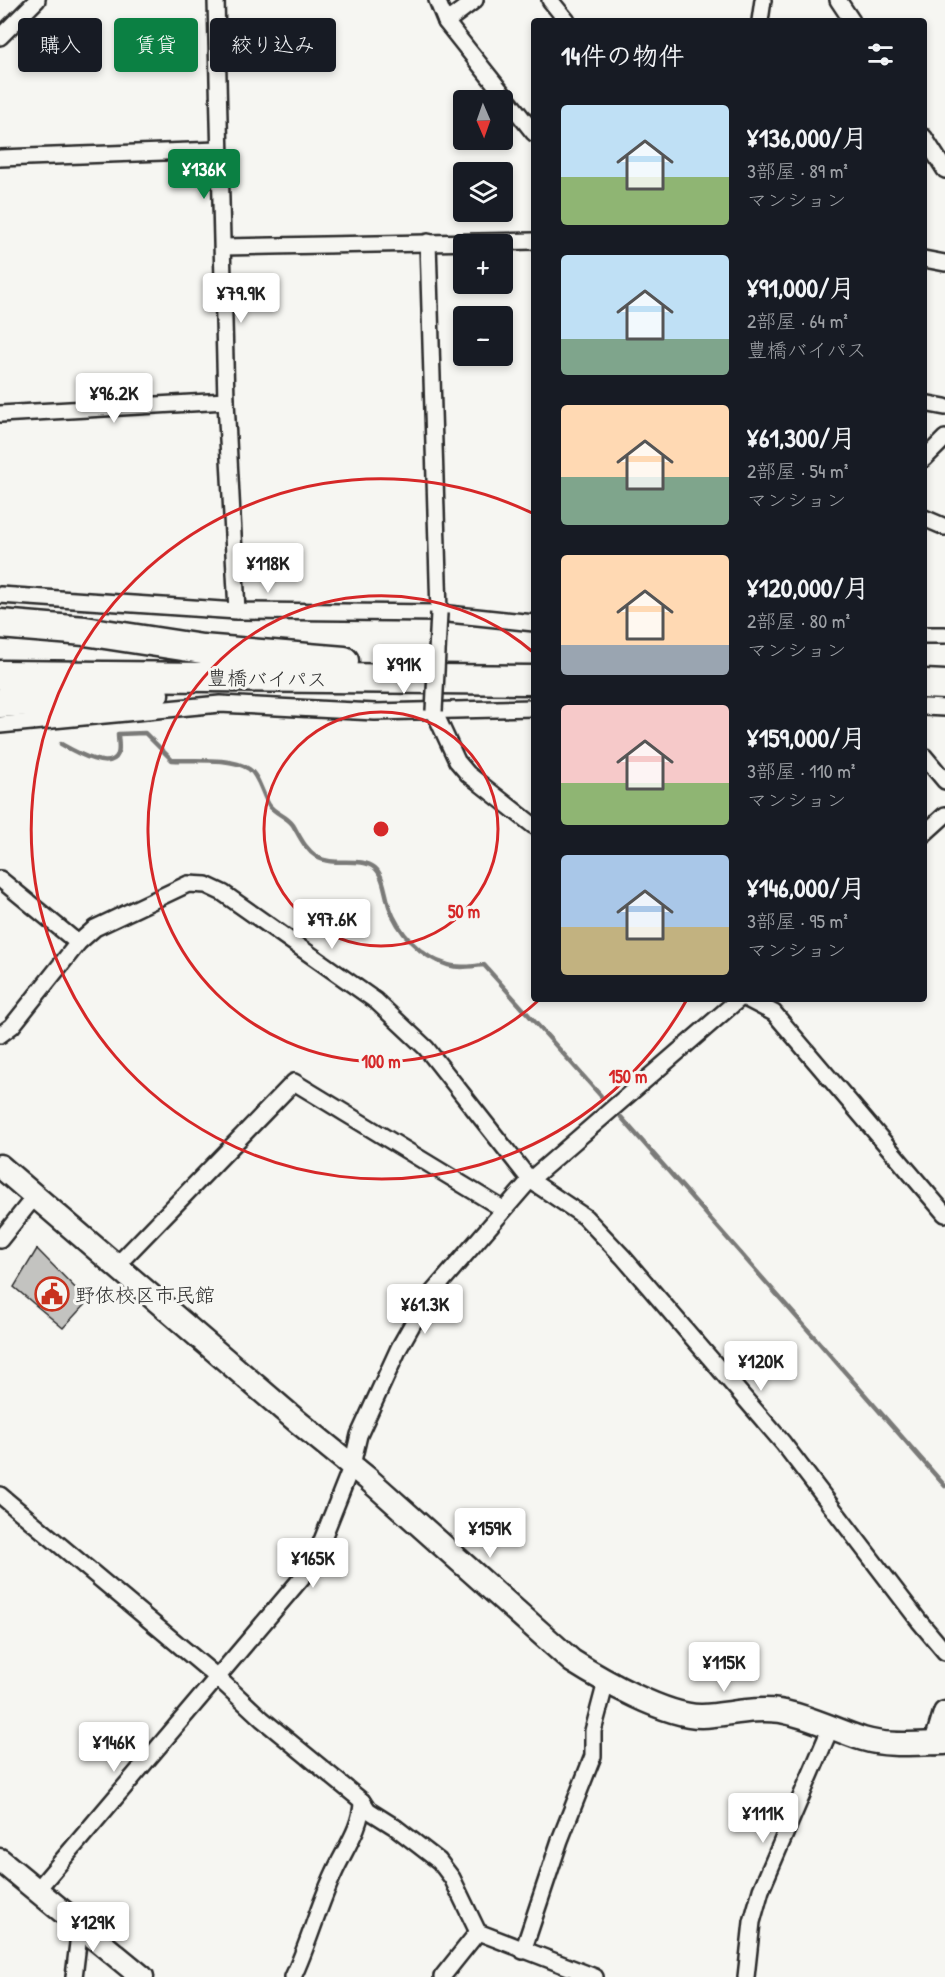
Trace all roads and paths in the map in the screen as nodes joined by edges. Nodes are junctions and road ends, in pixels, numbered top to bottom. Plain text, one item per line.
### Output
1 (37, 0) edge
2 (216, 0) edge
3 (437, 0) edge
4 (475, 0) edge
5 (550, 0) edge
6 (763, 0) edge
7 (838, 0) edge
8 (565, 18) edge
9 (760, 18) edge
10 (850, 18) edge
11 (446, 22) junction
12 (0, 37) edge
13 (531, 126) edge
14 (927, 142) edge
15 (218, 150) junction
16 (0, 158) edge
17 (945, 170) edge
18 (531, 241) edge
19 (428, 242) junction
20 (223, 247) junction
21 (927, 260) edge
22 (945, 263) edge
23 (226, 401) junction
24 (927, 404) edge
25 (945, 407) edge
26 (0, 414) edge
27 (945, 438) edge
28 (927, 456) edge
29 (927, 519) edge
30 (945, 526) edge
31 (0, 595) edge
32 (237, 611) junction
33 (439, 613) junction
34 (531, 623) edge
35 (0, 624) edge
36 (927, 635) edge
37 (945, 635) edge
38 (0, 675) edge
39 (366, 679) junction
40 (484, 680) junction
41 (531, 680) edge
42 (927, 684) edge
43 (945, 685) edge
44 (0, 703) edge
45 (927, 707) edge
46 (531, 708) edge
47 (945, 708) edge
48 (434, 711) junction
49 (0, 725) edge
50 (927, 760) edge
51 (945, 781) edge
52 (945, 815) edge
53 (531, 824) edge
54 (927, 831) edge
55 (0, 879) edge
56 (78, 943) junction
57 (736, 1002) edge
58 (753, 1002) edge
59 (0, 1035) edge
60 (0, 1166) edge
61 (530, 1180) junction
62 (35, 1196) junction
63 (503, 1209) junction
64 (945, 1214) edge
65 (0, 1240) edge
66 (116, 1266) junction
67 (352, 1465) junction
68 (0, 1495) edge
69 (945, 1652) edge
70 (217, 1677) junction
71 (606, 1682) junction
72 (945, 1713) edge
73 (831, 1727) junction
74 (942, 1745) edge
75 (362, 1801) junction
76 (0, 1860) edge
77 (37, 1890) junction
78 (80, 1926) junction
79 (478, 1932) junction
80 (524, 1951) junction
81 (74, 1977) edge
82 (142, 1977) edge
83 (293, 1977) edge
84 (442, 1977) edge
85 (595, 1977) edge
86 (746, 1977) edge

1 - 12 street
2 - 15 street
3 - 11 street
4 - 11 street
5 - 8 street
6 - 9 street
7 - 10 street
11 - 13 street
14 - 17 street
15 - 16 street
15 - 20 street
18 - 19 street
19 - 20 street
19 - 33 street
20 - 23 street
21 - 22 street
23 - 26 street
23 - 32 street
24 - 25 street
27 - 28 street
29 - 30 street
31 - 32 street
32 - 33 street
33 - 34 street
33 - 48 street, bridge
35 - 40 highway
36 - 37 street
38 - 39 highway, 豊橋バイパス
39 - 40 highway, 豊橋バイパス
39 - 44 highway
40 - 41 highway, 豊橋バイパス
42 - 43 highway
45 - 47 street
46 - 48 street
48 - 49 street
48 - 53 street
50 - 51 street
52 - 54 street
55 - 56 street
56 - 59 street
56 - 61 street
57 - 61 street
58 - 64 street
60 - 62 street
61 - 63 street
61 - 69 street
62 - 65 street
62 - 66 street
63 - 66 street
63 - 67 street
66 - 67 street
67 - 70 street
67 - 71 street
68 - 70 street
70 - 75 street
70 - 77 street
71 - 73 street
71 - 80 street
72 - 74 street
73 - 74 street
73 - 86 street
75 - 79 street
75 - 83 street
76 - 77 street
77 - 78 street
78 - 81 street
78 - 82 street
79 - 80 street
79 - 84 street
80 - 85 street

